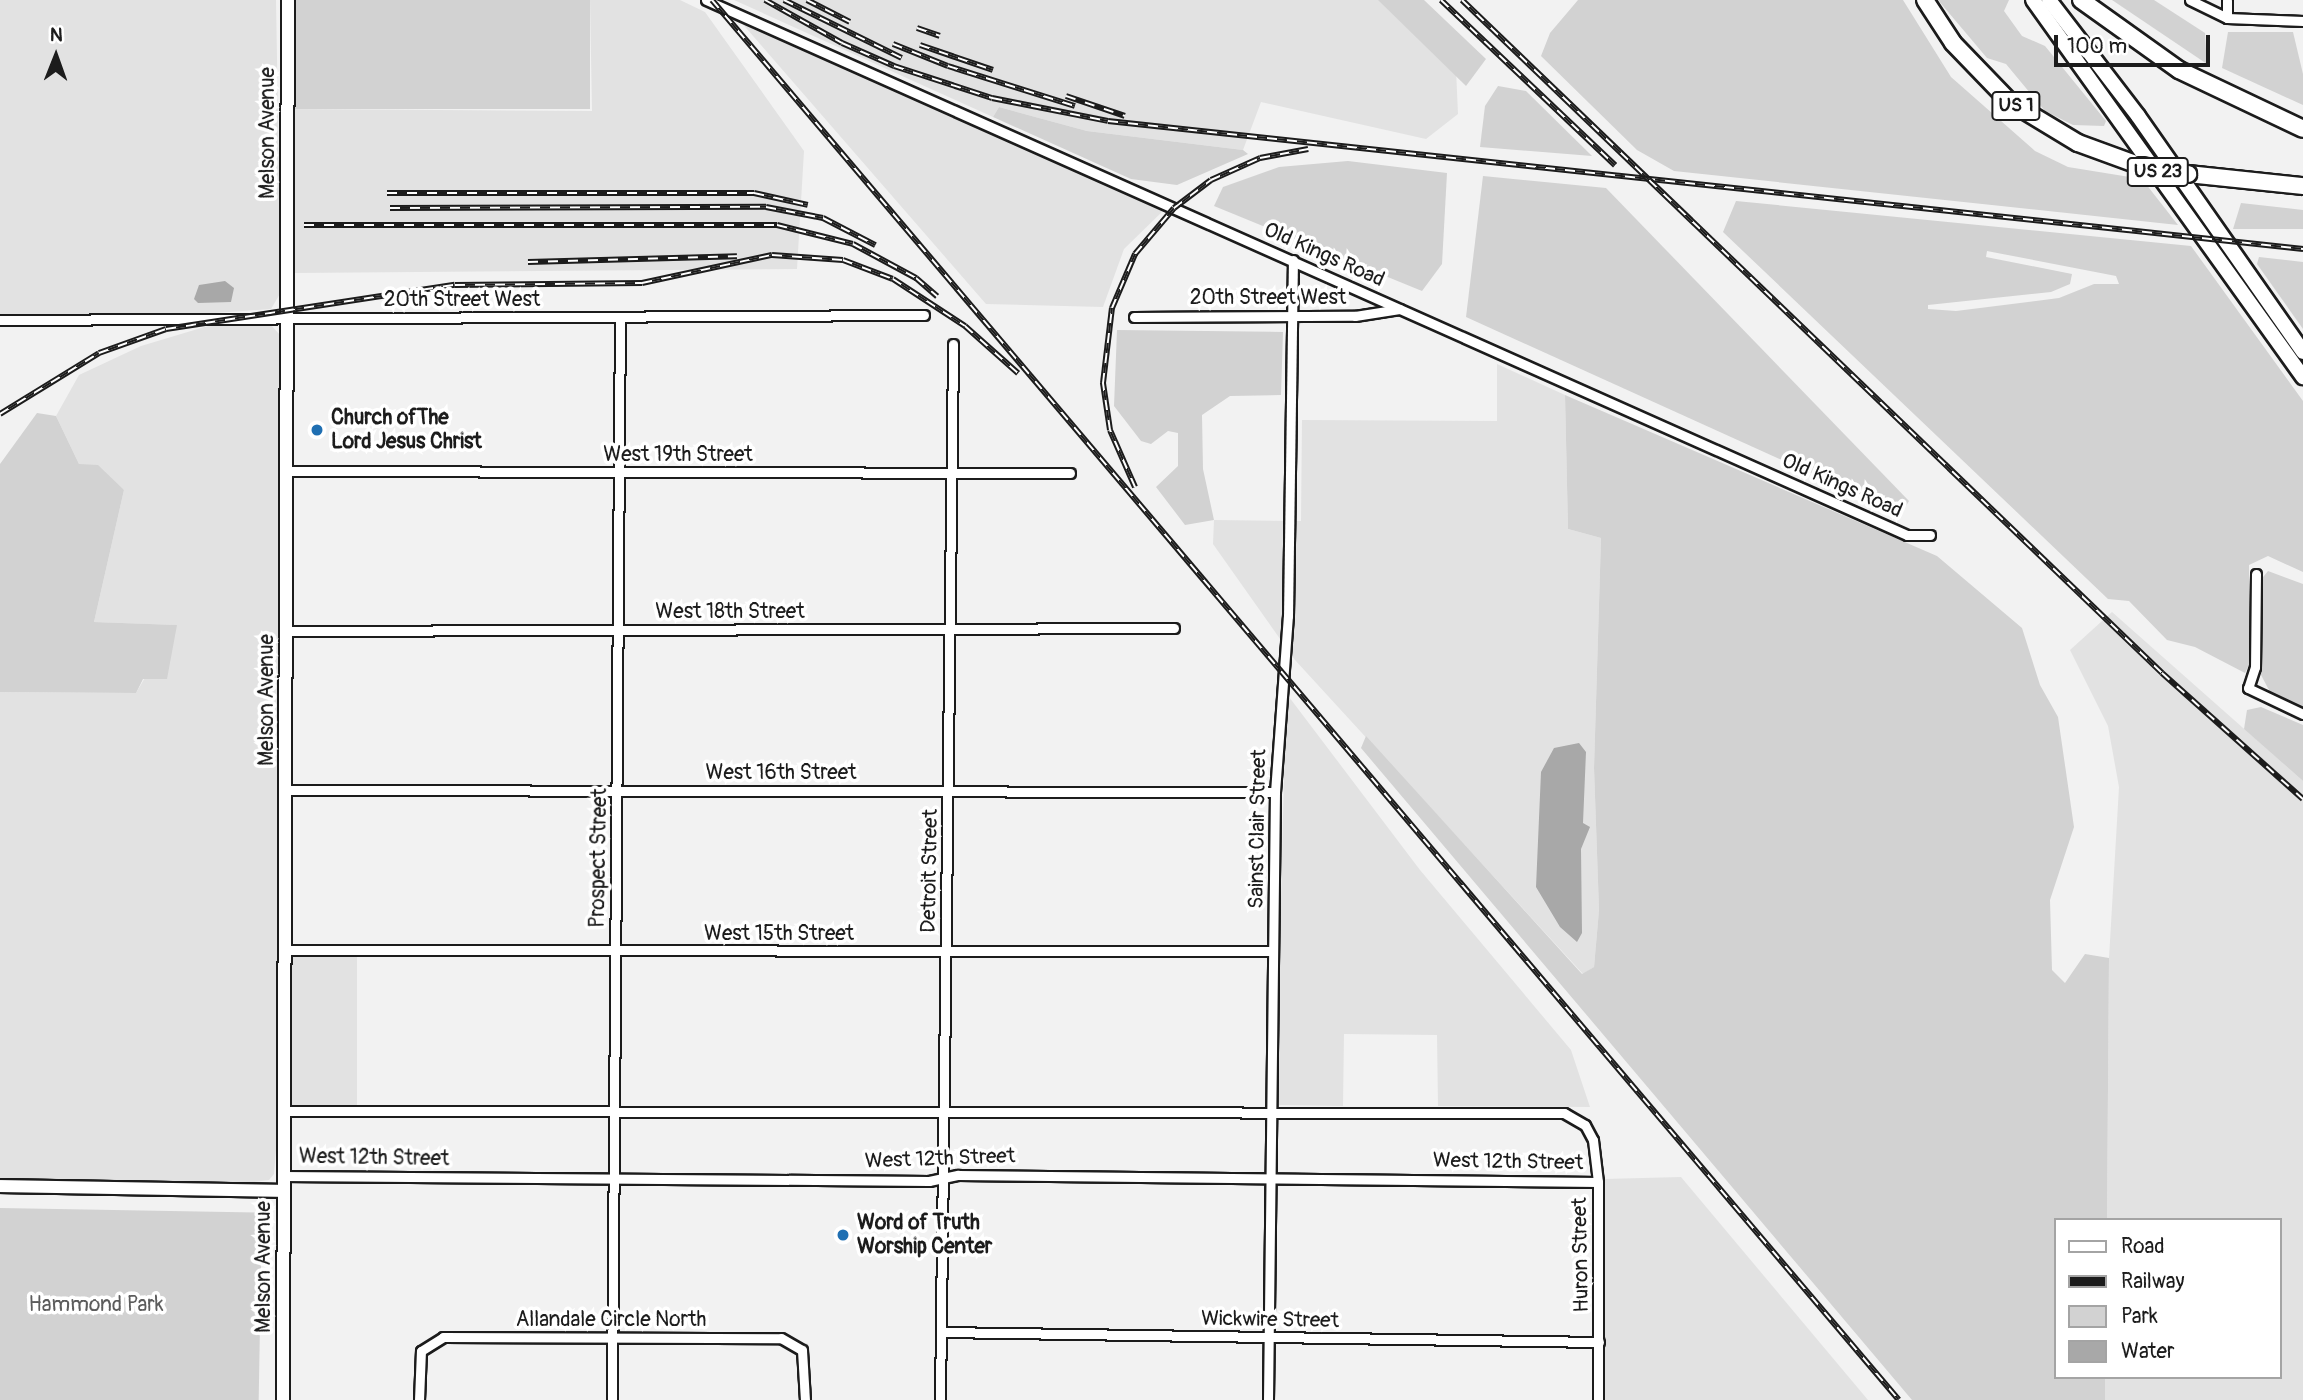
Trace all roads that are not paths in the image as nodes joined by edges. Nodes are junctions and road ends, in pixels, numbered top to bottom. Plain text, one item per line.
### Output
1 (288, 0) edge
2 (706, 0) edge
3 (1925, 0) edge
4 (2033, 0) edge
5 (2049, 0) edge
6 (2081, 0) edge
7 (2190, 0) edge
8 (2227, 0) edge
9 (2227, 18) junction
10 (2303, 21) edge
11 (2073, 42) junction
12 (2303, 129) edge
13 (2303, 186) edge
14 (1293, 260) junction
15 (2255, 284) junction
16 (2247, 298) junction
17 (1401, 308) junction
18 (924, 316) dead end
19 (620, 317) junction
20 (1134, 317) dead end
21 (1293, 317) junction
22 (286, 319) junction
23 (0, 320) edge
24 (953, 344) dead end
25 (2303, 352) edge
26 (2303, 377) edge
27 (286, 471) junction
28 (618, 472) junction
29 (952, 472) junction
30 (1070, 473) dead end
31 (1930, 535) dead end
32 (2256, 574) dead end
33 (1174, 628) dead end
34 (950, 629) junction
35 (618, 630) junction
36 (286, 631) junction
37 (2303, 714) edge
38 (286, 790) junction
39 (949, 790) junction
40 (617, 791) junction
41 (1275, 792) junction
42 (285, 950) junction
43 (945, 950) junction
44 (615, 951) junction
45 (1273, 951) junction
46 (613, 1110) junction
47 (943, 1110) junction
48 (1271, 1110) junction
49 (284, 1111) junction
50 (283, 1176) junction
51 (1271, 1178) junction
52 (942, 1179) junction
53 (612, 1180) junction
54 (1598, 1182) junction
55 (0, 1186) edge
56 (283, 1191) junction
57 (941, 1332) junction
58 (612, 1337) junction
59 (1269, 1337) junction
60 (1599, 1342) junction
61 (283, 1400) edge
62 (419, 1400) edge
63 (612, 1400) edge
64 (805, 1400) edge
65 (940, 1400) edge
66 (1268, 1400) edge
67 (1598, 1400) edge

1 - 22 street, Melson Avenue
2 - 14 street, Old Kings Road
3 - 13 highway, US 1, bridge
4 - 11 main road, US 23
5 - 11 main road, US 23
6 - 12 highway
7 - 9 street
8 - 9 street
9 - 10 street
11 - 15 main road, US 23
11 - 16 main road, US 23
14 - 17 street, Old Kings Road
14 - 21 street, Sainst Clair Street
15 - 16 street
15 - 25 main road, US 23
16 - 26 main road, US 23
17 - 21 street, 20th Street West
17 - 31 street, Old Kings Road
18 - 19 street, 20th Street West
19 - 22 street, 20th Street West
19 - 28 street, Prospect Street
20 - 21 street, 20th Street West
21 - 41 street, Sainst Clair Street
22 - 23 street, 20th Street West
22 - 27 street, Melson Avenue
24 - 29 street, Detroit Street
27 - 28 street, West 19th Street
27 - 36 street, Melson Avenue
28 - 29 street, West 19th Street
28 - 35 street, Prospect Street
29 - 30 street, West 19th Street
29 - 34 street, Detroit Street
32 - 37 street
33 - 34 street, West 18th Street
34 - 35 street, West 18th Street
34 - 39 street, Detroit Street
35 - 36 street, West 18th Street
35 - 40 street, Prospect Street
36 - 38 street, Melson Avenue
38 - 40 street, West 16th Street
38 - 42 street, Melson Avenue
39 - 40 street, West 16th Street
39 - 41 street, West 16th Street
39 - 43 street, Detroit Street
40 - 44 street, Prospect Street
41 - 45 street, Sainst Clair Street
42 - 44 street, West 15th Street
42 - 49 street, Melson Avenue
43 - 44 street, West 15th Street
43 - 45 street, West 15th Street
43 - 47 street, Detroit Street
44 - 46 street, Prospect Street
45 - 48 street, Sainst Clair Street
46 - 47 street
46 - 49 street
46 - 53 street, Prospect Street
47 - 48 street
47 - 52 street, Detroit Street
48 - 51 street, Sainst Clair Street
48 - 54 street, Huron Street
49 - 50 street, Melson Avenue
50 - 53 street, West 12th Street
50 - 56 street, Melson Avenue
51 - 52 street, West 12th Street
51 - 54 street, West 12th Street
51 - 59 street, Sainst Clair Street
52 - 53 street, West 12th Street
52 - 57 street, Detroit Street
53 - 58 street, Prospect Street
54 - 60 street, Huron Street
55 - 56 street, West 12th Street
56 - 61 street, Melson Avenue
57 - 59 street, Wickwire Street
57 - 65 street, Detroit Street
58 - 62 street, Allandale Circle North
58 - 63 street, Prospect Street
58 - 64 street, Allandale Circle North
59 - 60 street, Wickwire Street
59 - 66 street, Sainst Clair Street
60 - 67 street, Huron Street

